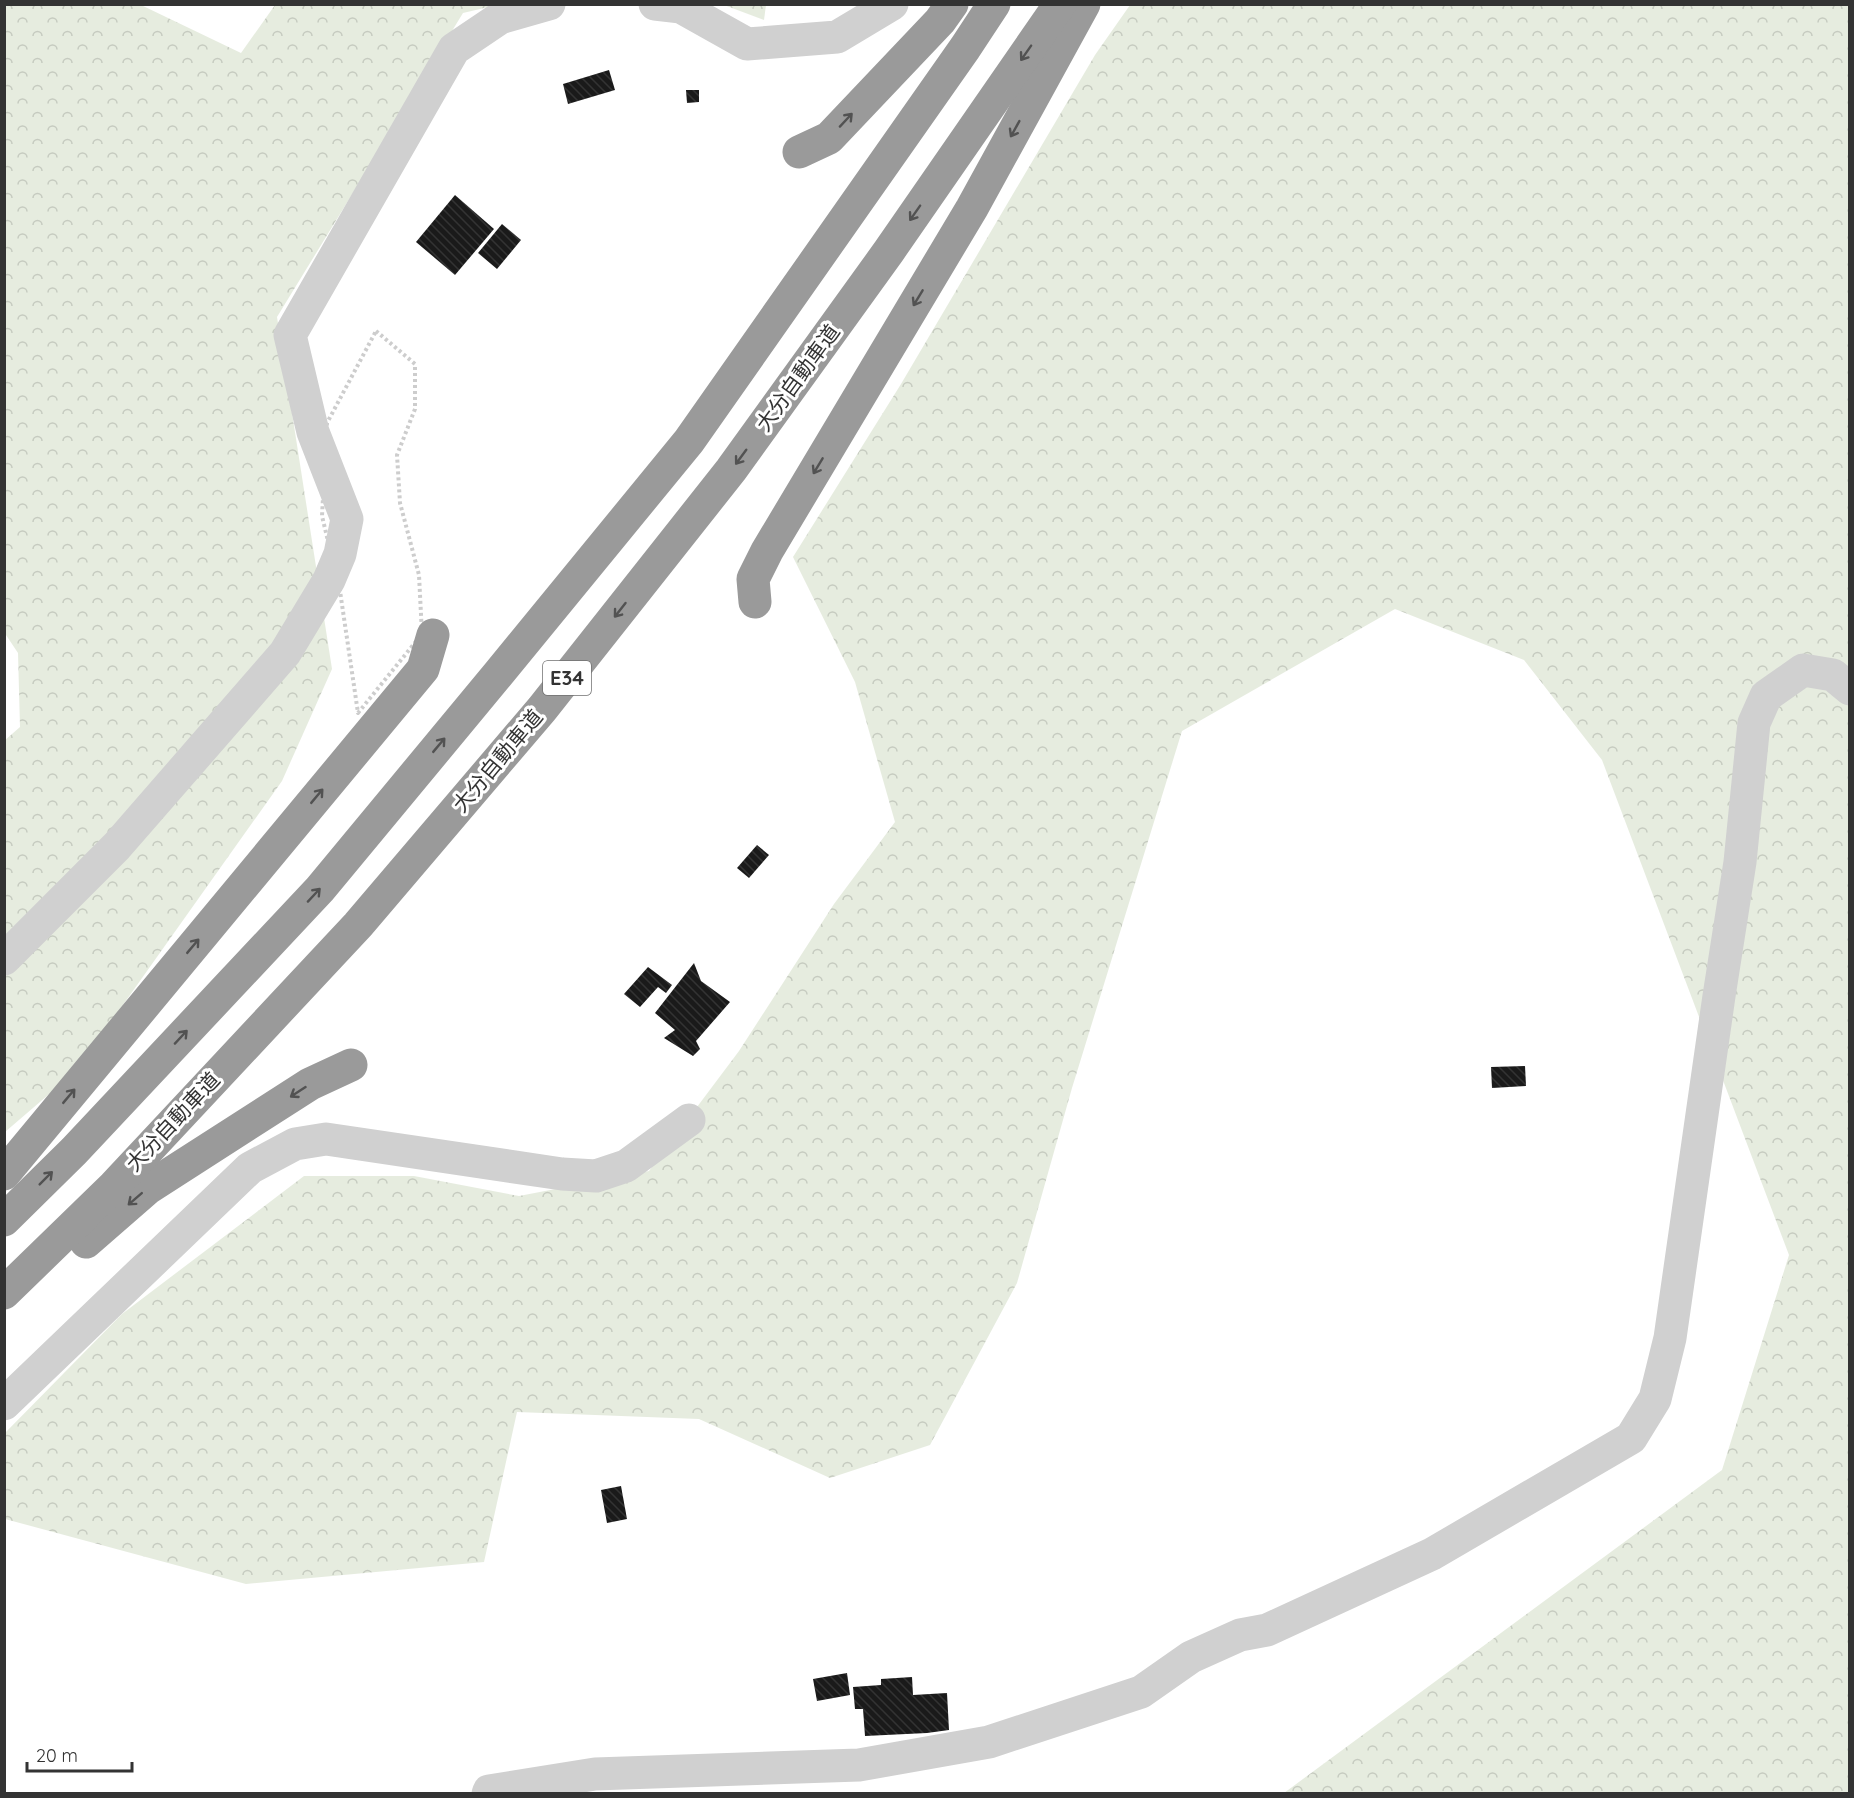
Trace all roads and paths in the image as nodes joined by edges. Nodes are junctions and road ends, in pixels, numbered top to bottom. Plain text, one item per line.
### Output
1 (549, 4) edge
2 (655, 4) edge
3 (892, 4) edge
4 (952, 4) edge
5 (994, 4) edge
6 (1060, 4) edge
7 (1084, 4) edge
8 (799, 152) dead end
9 (755, 602) dead end
10 (433, 635) dead end
11 (1850, 689) edge
12 (4, 959) edge
13 (351, 1065) dead end
14 (689, 1120) dead end
15 (4, 1174) edge
16 (4, 1220) edge
17 (4, 1293) edge
18 (4, 1312) edge
19 (4, 1404) edge
20 (488, 1794) edge

1 - 12 street
2 - 3 street
8 -> 4 highway
16 -> 5 highway, E34
6 -> 17 highway, 大分自動車道 / E34
7 -> 9 highway
15 -> 10 highway
11 - 20 street
13 -> 18 highway
14 - 19 street

